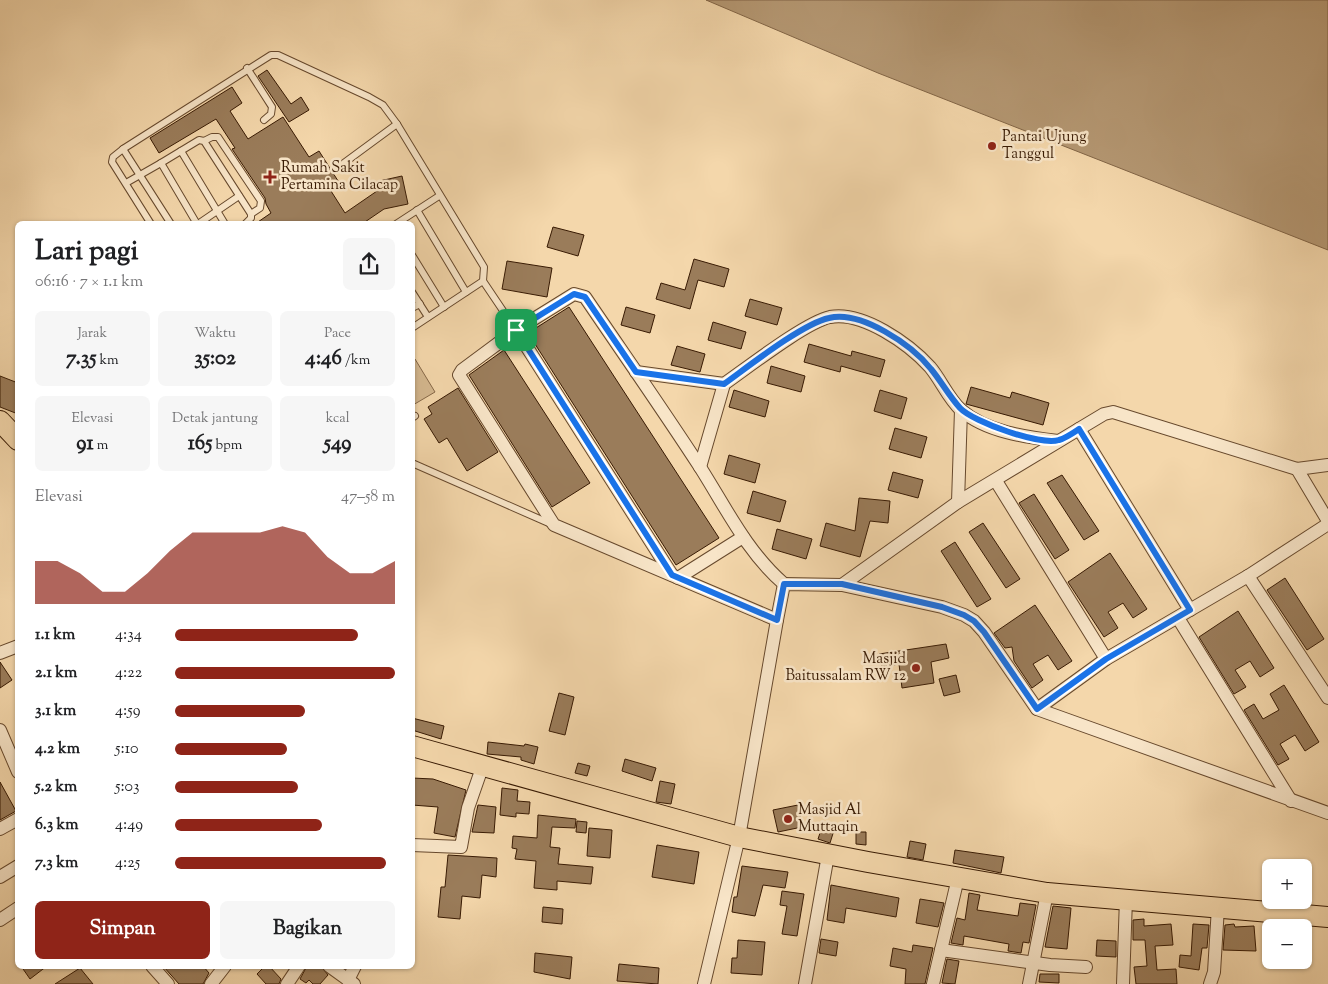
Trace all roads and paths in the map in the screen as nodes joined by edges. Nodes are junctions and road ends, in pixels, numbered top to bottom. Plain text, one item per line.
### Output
1 (247, 68) junction
2 (264, 120) dead end
3 (396, 124) junction
4 (204, 141) junction
5 (123, 149) junction
6 (181, 151) junction
7 (161, 163) junction
8 (344, 163) dead end
9 (140, 175) junction
10 (126, 184) junction
11 (239, 196) junction
12 (439, 196) junction
13 (217, 210) junction
14 (417, 210) junction
15 (251, 214) junction
16 (149, 221) edge
17 (169, 221) edge
18 (195, 221) edge
19 (201, 221) edge
20 (223, 221) edge
21 (248, 221) edge
22 (400, 221) edge
23 (415, 260) edge
24 (483, 281) junction
25 (466, 292) junction
26 (415, 296) edge
27 (420, 304) junction
28 (415, 306) edge
29 (444, 307) junction
30 (428, 317) junction
31 (415, 326) edge
32 (516, 330) junction
33 (636, 372) junction
34 (724, 384) junction
35 (961, 410) junction
36 (0, 421) edge
37 (1079, 429) junction
38 (15, 437) edge
39 (1058, 441) junction
40 (415, 465) edge
41 (1328, 465) edge
42 (700, 468) junction
43 (1297, 469) junction
44 (996, 481) junction
45 (958, 502) junction
46 (1328, 523) edge
47 (554, 525) junction
48 (743, 537) junction
49 (1248, 576) junction
50 (675, 577) junction
51 (784, 584) junction
52 (842, 584) junction
53 (1190, 610) junction
54 (1178, 618) junction
55 (777, 620) junction
56 (15, 647) edge
57 (0, 653) edge
58 (1106, 659) junction
59 (1328, 698) edge
60 (1037, 709) junction
61 (0, 730) edge
62 (415, 747) edge
63 (15, 765) edge
64 (483, 765) junction
65 (1291, 800) junction
66 (1328, 813) edge
67 (15, 821) edge
68 (0, 829) edge
69 (739, 837) junction
70 (415, 846) edge
71 (828, 855) junction
72 (15, 868) edge
73 (0, 877) edge
74 (958, 878) junction
75 (1047, 892) junction
76 (1126, 899) junction
77 (1218, 907) junction
78 (15, 910) edge
79 (1328, 917) edge
80 (0, 920) edge
81 (941, 950) junction
82 (1033, 962) junction
83 (1086, 967) dead end
84 (155, 969) edge
85 (222, 969) edge
86 (297, 969) edge
87 (333, 969) edge
88 (354, 969) edge
89 (351, 982) edge
90 (168, 984) edge
91 (210, 984) edge
92 (287, 984) edge
93 (704, 984) edge
94 (805, 984) edge
95 (933, 984) edge
96 (1029, 984) edge
97 (1123, 984) edge
98 (1210, 984) edge

1 - 2 lane
1 - 3 lane
1 - 5 lane
3 - 8 lane
3 - 12 lane
4 - 6 lane
4 - 11 lane
4 - 15 lane
5 - 9 lane
5 - 10 lane
6 - 7 lane
6 - 13 lane
7 - 9 lane
7 - 18 lane
9 - 10 lane
9 - 17 lane
10 - 16 lane
11 - 13 lane
11 - 15 lane
12 - 14 lane
12 - 24 lane
13 - 19 lane
13 - 20 lane
14 - 22 lane
14 - 25 lane
15 - 21 lane
23 - 29 lane
24 - 25 lane
24 - 32 lane
25 - 29 lane
26 - 27 lane
27 - 28 lane
27 - 30 lane
29 - 30 lane
30 - 31 lane
32 - 33 street
32 - 47 street
32 - 50 street
33 - 34 street
33 - 42 street
34 - 35 street
34 - 42 street
35 - 39 street
35 - 45 street
36 - 38 highway
37 - 39 street
37 - 43 street
37 - 53 street
39 - 44 street
40 - 47 lane
41 - 43 street
42 - 48 street
43 - 46 street
44 - 45 street
44 - 58 street
45 - 52 street
46 - 49 street
47 - 50 street
48 - 50 street
48 - 51 street
49 - 53 street
49 - 59 street
50 - 55 street
51 - 52 street
51 - 55 street
52 - 60 street
53 - 54 street
54 - 58 street
54 - 65 street
55 - 69 street
56 - 57 street
58 - 60 street
60 - 65 street
61 - 63 street
62 - 64 highway
64 - 69 highway
64 - 70 street
65 - 66 street
67 - 68 street
69 - 71 highway
69 - 93 street
71 - 74 highway
71 - 94 street
72 - 73 street
74 - 75 highway
74 - 81 street
75 - 76 highway
75 - 82 street
76 - 77 highway
76 - 97 street
77 - 79 highway
77 - 98 street
78 - 80 street
81 - 82 street
81 - 95 street
82 - 83 street
82 - 96 street
84 - 90 street
85 - 91 street
86 - 92 street
87 - 89 street
88 - 89 street

